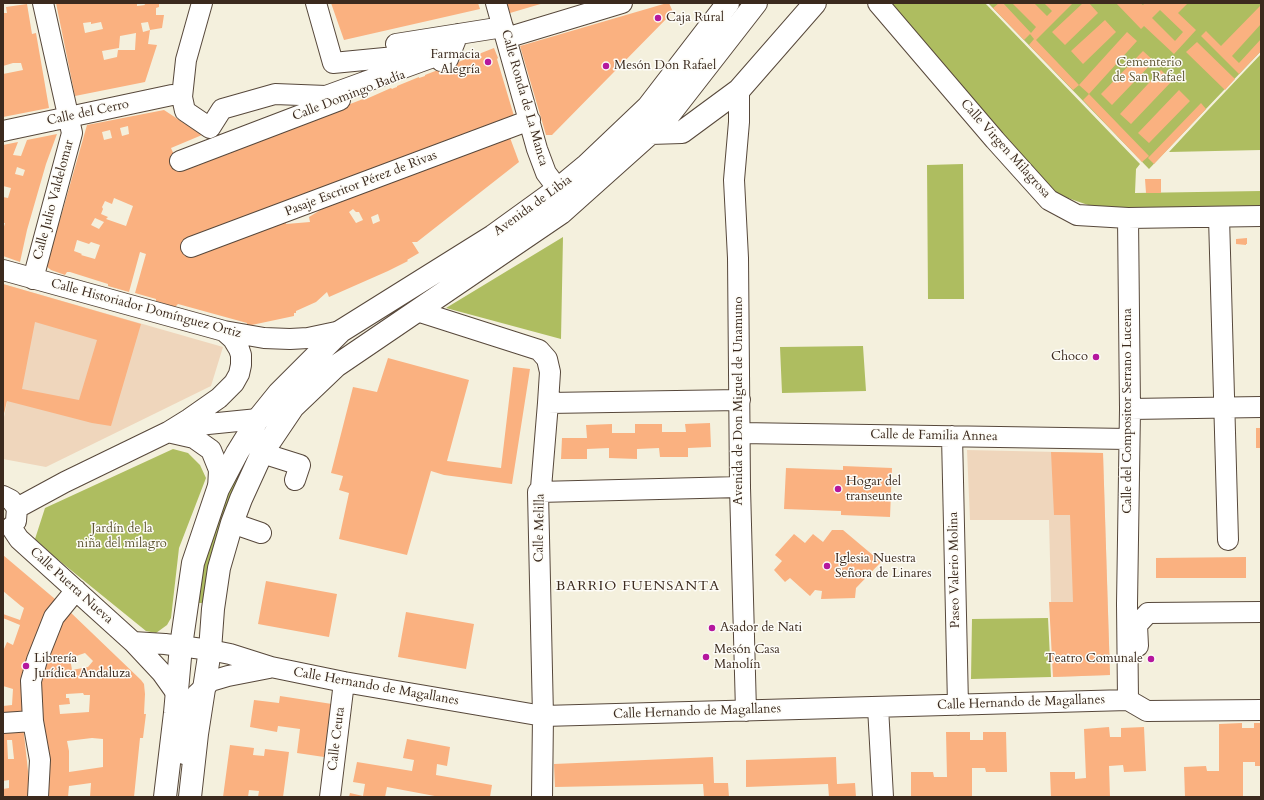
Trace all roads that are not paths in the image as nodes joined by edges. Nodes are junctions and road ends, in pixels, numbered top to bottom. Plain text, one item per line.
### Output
1 (43, 3) edge
2 (194, 3) edge
3 (202, 3) edge
4 (316, 3) edge
5 (321, 3) edge
6 (496, 3) edge
7 (622, 3) edge
8 (728, 3) edge
9 (756, 3) edge
10 (815, 3) edge
11 (878, 3) edge
12 (505, 32) junction
13 (458, 34) junction
14 (740, 90) junction
15 (172, 95) junction
16 (69, 117) junction
17 (530, 120) junction
18 (3, 131) edge
19 (650, 133) junction
20 (225, 143) junction
21 (180, 161) dead end
22 (558, 189) junction
23 (1261, 216) edge
24 (1219, 217) junction
25 (1128, 218) junction
26 (192, 247) dead end
27 (3, 270) edge
28 (33, 279) junction
29 (417, 311) junction
30 (224, 331) junction
31 (340, 331) junction
32 (740, 400) junction
33 (548, 403) junction
34 (293, 407) junction
35 (1261, 407) edge
36 (1226, 408) junction
37 (1130, 409) junction
38 (258, 419) junction
39 (168, 432) junction
40 (740, 433) junction
41 (952, 436) junction
42 (1129, 439) junction
43 (262, 453) junction
44 (296, 480) dead end
45 (740, 487) junction
46 (218, 489) junction
47 (538, 492) junction
48 (10, 502) edge
49 (232, 523) junction
50 (7, 529) edge
51 (261, 533) dead end
52 (1228, 540) dead end
53 (76, 590) junction
54 (1127, 604) junction
55 (1261, 605) edge
56 (1261, 612) edge
57 (133, 642) junction
58 (181, 646) junction
59 (210, 650) junction
60 (271, 668) junction
61 (344, 682) junction
62 (204, 687) junction
63 (1128, 700) junction
64 (1261, 704) edge
65 (178, 705) junction
66 (958, 705) junction
67 (878, 707) junction
68 (1261, 710) edge
69 (746, 711) junction
70 (543, 716) junction
71 (33, 721) junction
72 (3, 723) edge
73 (191, 791) edge
74 (38, 797) edge
75 (165, 797) edge
76 (330, 797) edge
77 (542, 797) edge
78 (883, 797) edge

1 - 16 street, Calle Julio Valdelomar
2 - 15 street
3 - 4 street
5 - 13 street
6 - 12 street, Calle Ronda de La Manca
7 - 12 street
8 - 22 main road, Avenida de Libia
9 - 19 main road, Avenida de Libia
10 - 14 main road
11 - 25 street, Calle Virgen Milagrosa
12 - 13 street
12 - 17 street, Calle Ronda de La Manca
13 - 20 street, Calle Domingo Badía
14 - 19 main road
14 - 32 street, Avenida de Don Miguel de Unamuno
15 - 16 street, Calle del Cerro
15 - 20 street
16 - 18 street, Calle del Cerro
16 - 28 street, Calle Julio Valdelomar
17 - 22 street, Calle Ronda de La Manca
17 - 26 street, Pasaje Escritor Pérez de Rivas
19 - 29 main road, Avenida de Libia
20 - 21 street, Calle Domingo Badía
22 - 31 main road, Avenida de Libia
23 - 24 street, Calle Virgen Milagrosa
24 - 25 street, Calle Virgen Milagrosa
24 - 36 street
25 - 37 street, Calle del Compositor Serrano Lucena
27 - 28 street, Calle Historiador Domínguez Ortiz
28 - 30 street, Calle Historiador Domínguez Ortiz
29 - 33 street, Calle Melilla
29 - 34 main road, Avenida de Libia
30 - 31 street, Calle Historiador Domínguez Ortiz
30 - 39 street
31 - 38 main road, Avenida de Libia
32 - 33 street
32 - 40 street, Avenida de Don Miguel de Unamuno
33 - 47 street, Calle Melilla
34 - 38 street
34 - 43 main road, Avenida de Libia
35 - 36 street
36 - 37 street
36 - 52 street
37 - 42 street, Calle del Compositor Serrano Lucena
38 - 39 street
38 - 46 main road, Avenida de Libia
39 - 46 street
39 - 48 street
40 - 41 street, Calle de Familia Annea
40 - 45 street, Avenida de Don Miguel de Unamuno
41 - 42 street, Calle de Familia Annea
41 - 66 street, Paseo Valerio Molina
42 - 54 street, Calle del Compositor Serrano Lucena
43 - 44 street
43 - 49 main road, Avenida de Libia
45 - 47 street
45 - 69 street, Avenida de Don Miguel de Unamuno
46 - 58 main road, Avenida de Libia
47 - 70 street, Calle Melilla
48 - 50 street
49 - 51 street
49 - 59 main road, Avenida de Libia
50 - 53 street, Calle Puerta Nueva
53 - 57 street, Calle Puerta Nueva
53 - 71 street
54 - 55 street
54 - 63 street, Calle del Compositor Serrano Lucena
56 - 64 street
57 - 58 street
57 - 65 street, Calle Puerta Nueva
58 - 59 street, Calle Hernando de Magallanes
58 - 65 main road, Avenida de Libia
59 - 60 street, Calle Hernando de Magallanes
59 - 62 main road, Avenida de Libia
60 - 61 street, Calle Hernando de Magallanes
60 - 62 street, Calle Hernando de Magallanes
61 - 70 street, Calle Hernando de Magallanes
61 - 76 street, Calle Ceuta
62 - 65 street, Calle Hernando de Magallanes
62 - 73 main road, Avenida de Libia
63 - 66 street, Calle Hernando de Magallanes
63 - 68 street
65 - 73 street
65 - 75 main road, Avenida de Libia
66 - 67 street, Calle Hernando de Magallanes
67 - 69 street, Calle Hernando de Magallanes
67 - 78 street
69 - 70 street, Calle Hernando de Magallanes
70 - 77 street, Calle Melilla
71 - 72 street
71 - 74 street

